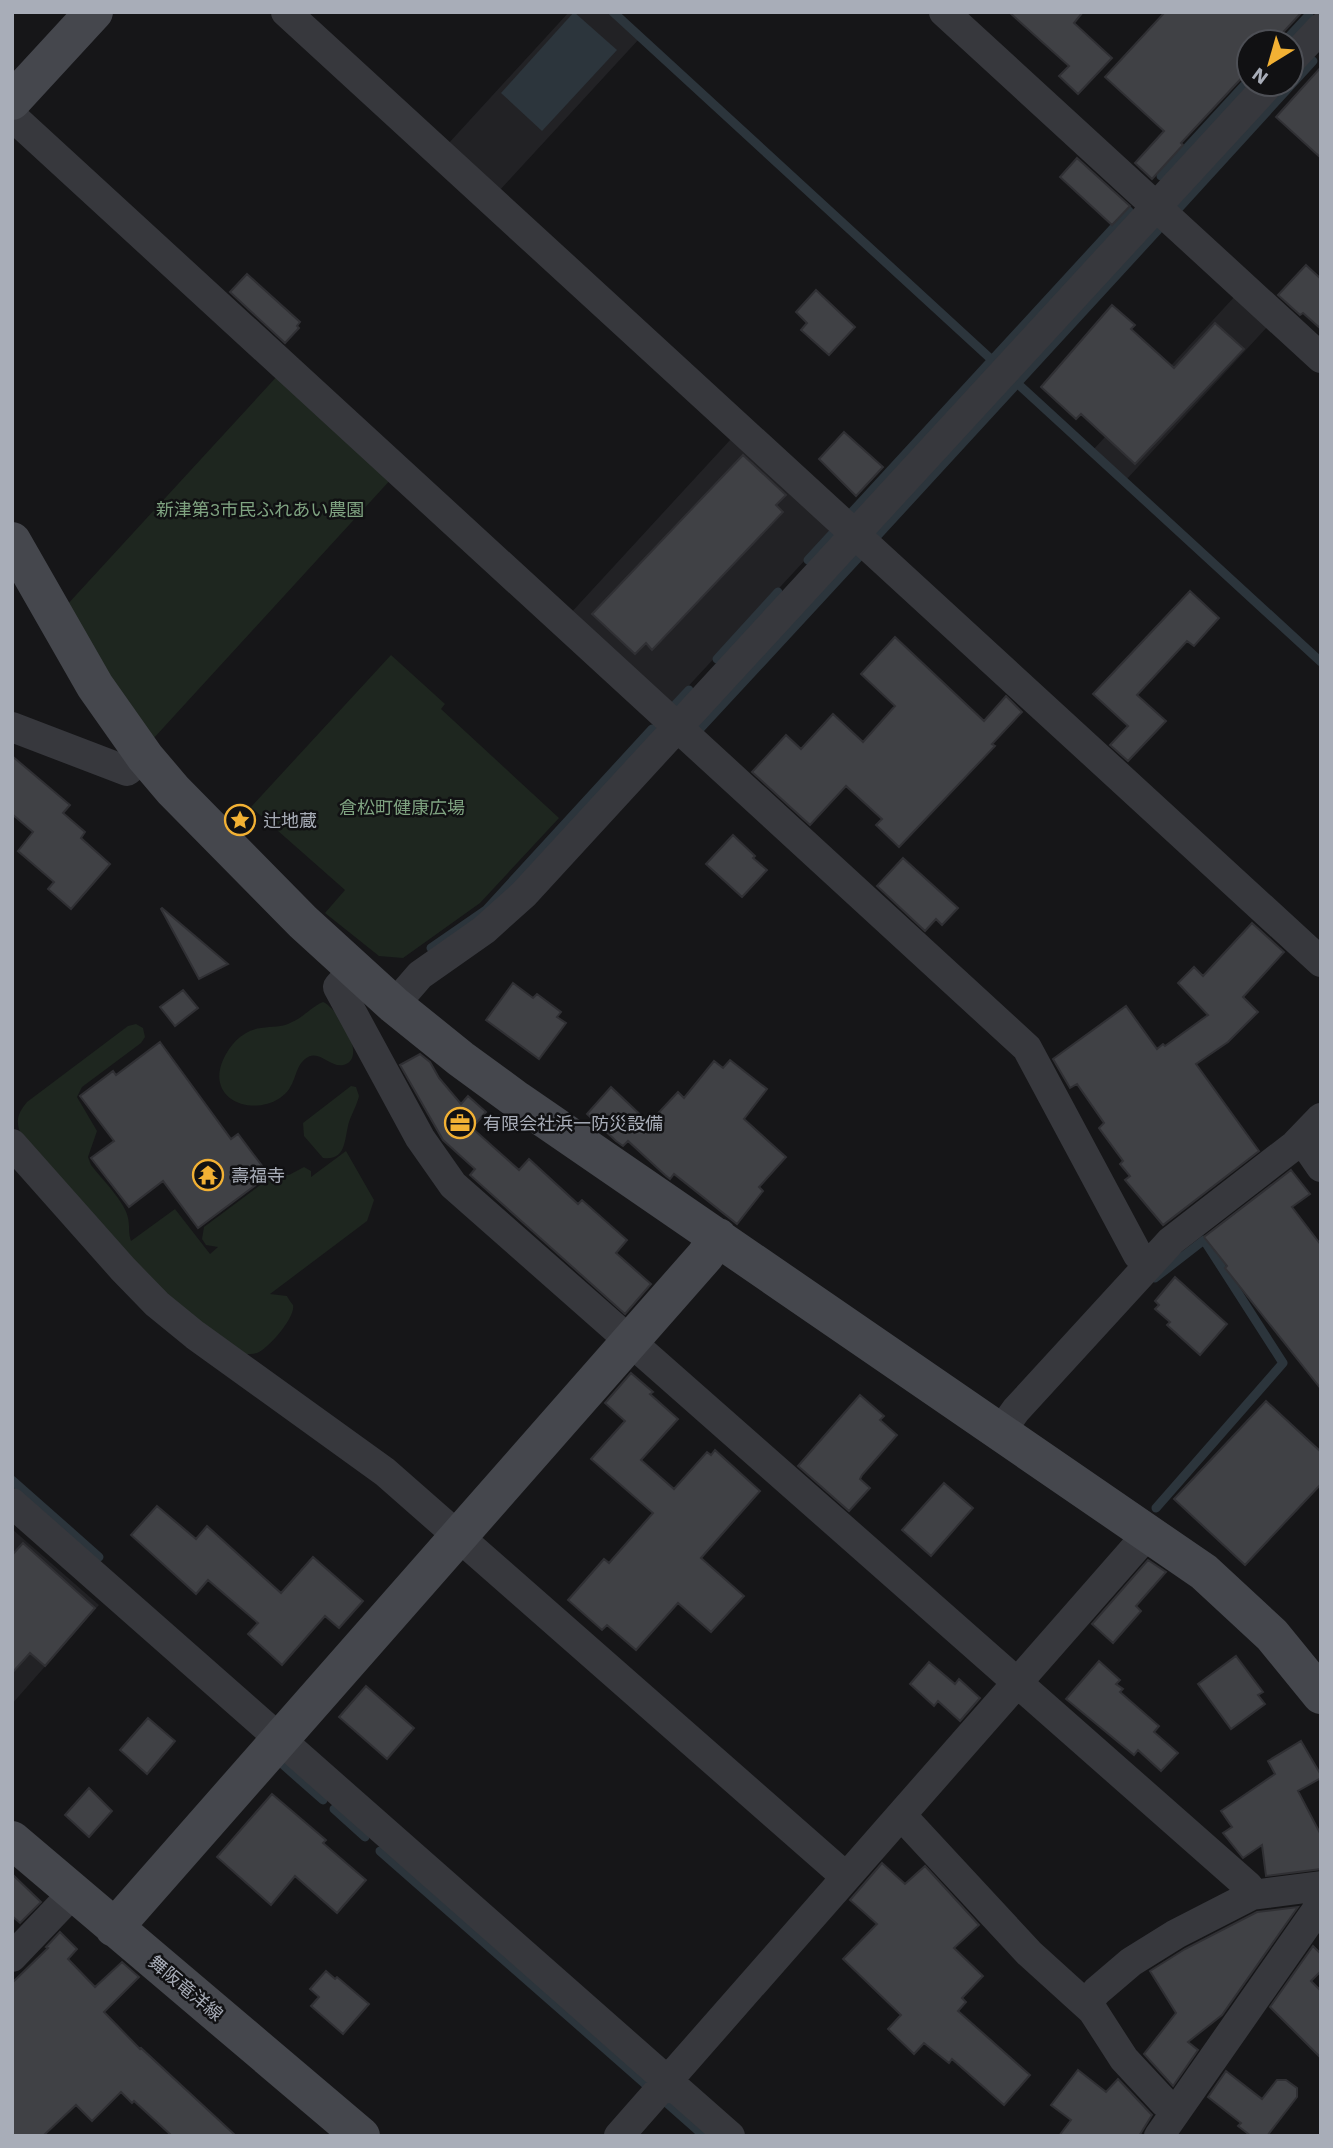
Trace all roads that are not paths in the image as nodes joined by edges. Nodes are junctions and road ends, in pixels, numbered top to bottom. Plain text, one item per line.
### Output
1 (94, 12) edge
2 (286, 12) edge
3 (944, 12) edge
4 (1256, 98) edge
5 (12, 101) edge
6 (12, 116) edge
7 (1156, 207) junction
8 (1321, 358) edge
9 (855, 534) junction
10 (12, 541) edge
11 (12, 727) edge
12 (678, 727) junction
13 (145, 757) junction
14 (1321, 962) edge
15 (353, 970) junction
16 (394, 1005) junction
17 (1321, 1118) edge
18 (1300, 1141) junction
19 (12, 1144) edge
20 (1321, 1167) edge
21 (718, 1237) junction
22 (1149, 1265) junction
23 (629, 1342) junction
24 (1001, 1431) junction
25 (12, 1503) edge
26 (1147, 1531) junction
27 (458, 1536) junction
28 (1017, 1683) junction
29 (1321, 1695) edge
30 (280, 1739) junction
31 (901, 1815) junction
32 (12, 1840) edge
33 (846, 1877) junction
34 (1321, 1886) edge
35 (73, 1893) junction
36 (1252, 1895) junction
37 (1321, 1904) edge
38 (114, 1928) junction
39 (12, 1957) edge
40 (1086, 2004) junction
41 (668, 2080) junction
42 (1176, 2110) junction
43 (361, 2136) edge
44 (619, 2136) edge
45 (730, 2136) edge
46 (1159, 2136) edge

1 - 5 street
2 - 9 street
3 - 7 street
4 - 7 street
6 - 12 street
7 - 8 street
7 - 9 street
9 - 12 street
9 - 14 street
10 - 13 street
11 - 13 street
12 - 16 street
12 - 22 street
13 - 15 street
15 - 16 street
15 - 23 street
16 - 21 street
17 - 18 street
18 - 20 street
18 - 22 street
19 - 27 street
21 - 23 street
21 - 24 street
22 - 24 street
23 - 27 street
23 - 28 street
24 - 26 street
25 - 30 street
26 - 28 street
26 - 29 street
27 - 30 street
27 - 33 street
28 - 31 street
28 - 36 street
30 - 38 street
30 - 41 street
31 - 33 street
31 - 40 street
32 - 35 street, 舞阪竜洋線
33 - 41 street
34 - 36 street
35 - 38 street, 舞阪竜洋線
35 - 39 street
36 - 40 street
37 - 42 street
38 - 43 street, 舞阪竜洋線
40 - 42 street
41 - 44 street
41 - 45 street
42 - 46 street

